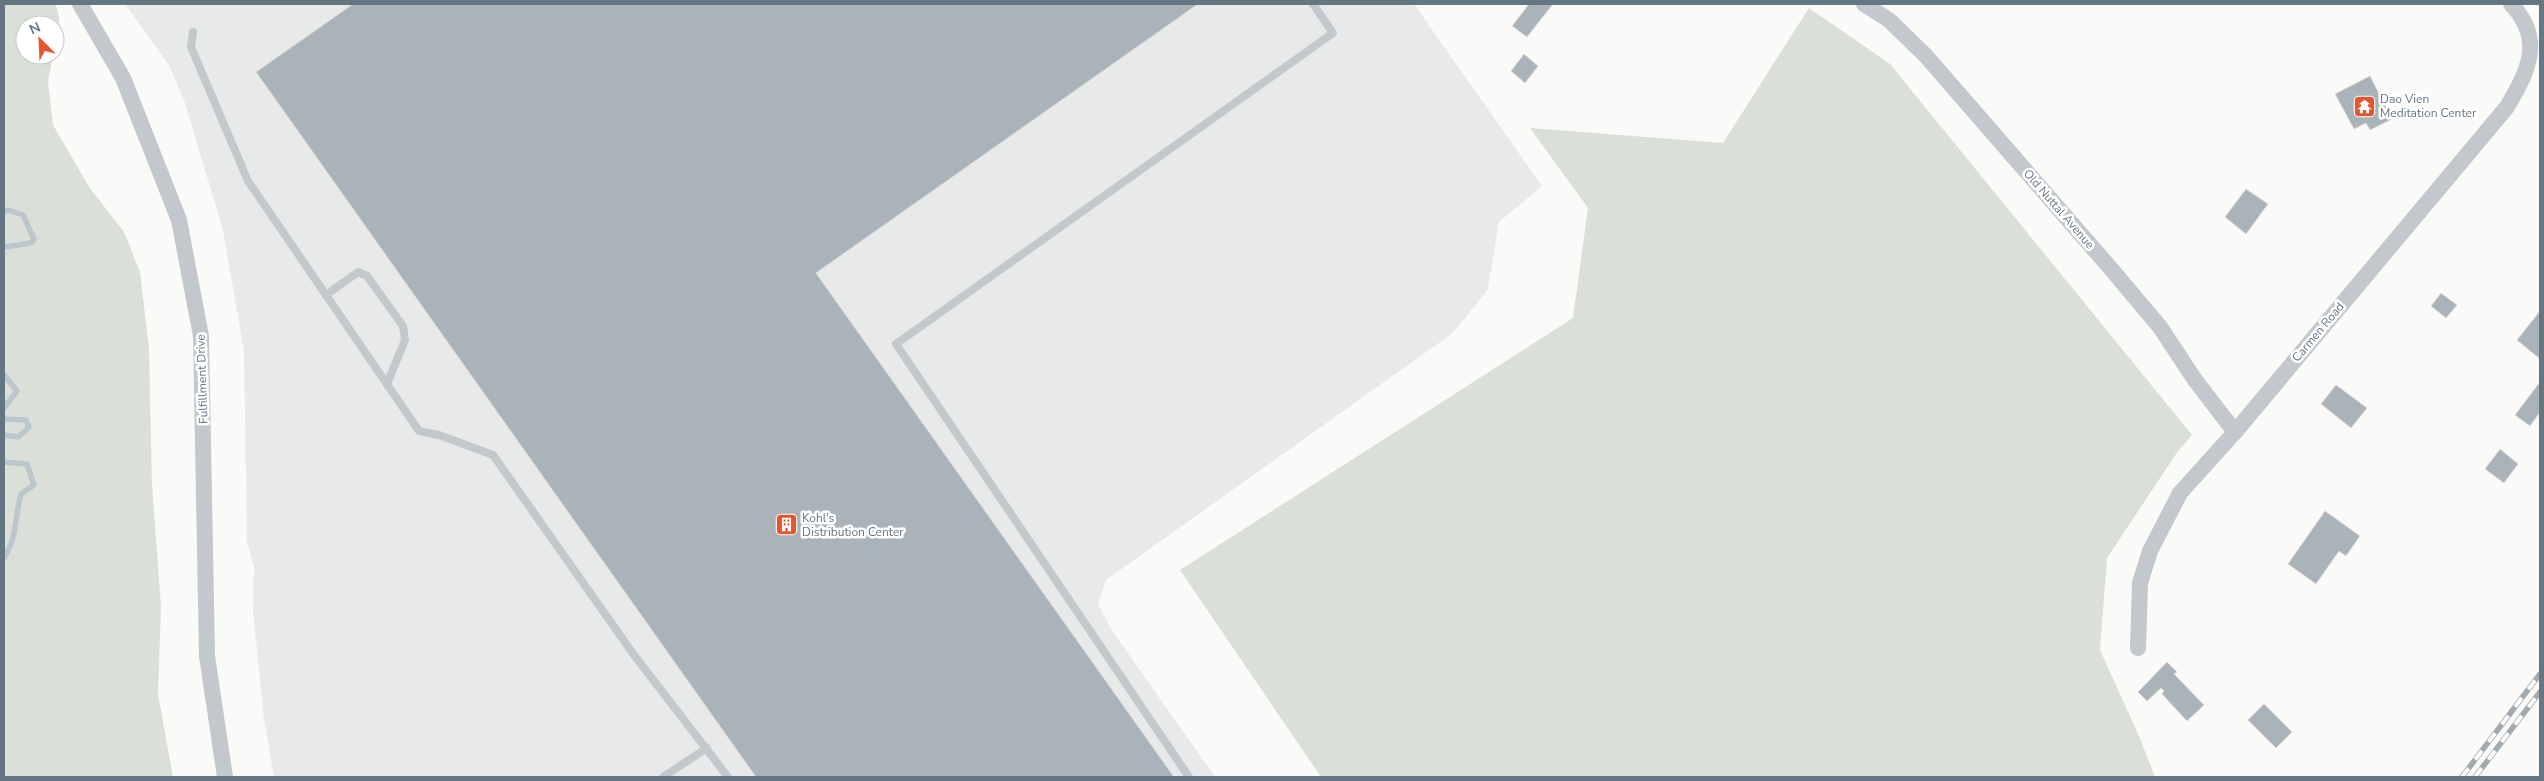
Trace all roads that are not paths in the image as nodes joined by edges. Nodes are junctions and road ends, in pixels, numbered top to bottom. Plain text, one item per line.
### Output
1 (80, 4) edge
2 (1313, 4) edge
3 (1864, 4) edge
4 (2512, 4) edge
5 (193, 32) dead end
6 (326, 295) junction
7 (387, 384) junction
8 (2235, 432) junction
9 (2138, 648) dead end
10 (707, 748) junction
11 (225, 777) edge
12 (664, 777) edge
13 (728, 777) edge
14 (1189, 777) edge

1 - 11 street, Fulfillment Drive
2 - 14 lane
3 - 8 street, Old Nuttal Avenue
4 - 8 street, Carmen Road
5 - 6 lane
6 - 7 lane
6 - 7 lane
7 - 10 lane
8 - 9 street, Carmen Road
10 - 12 lane
10 - 13 lane

